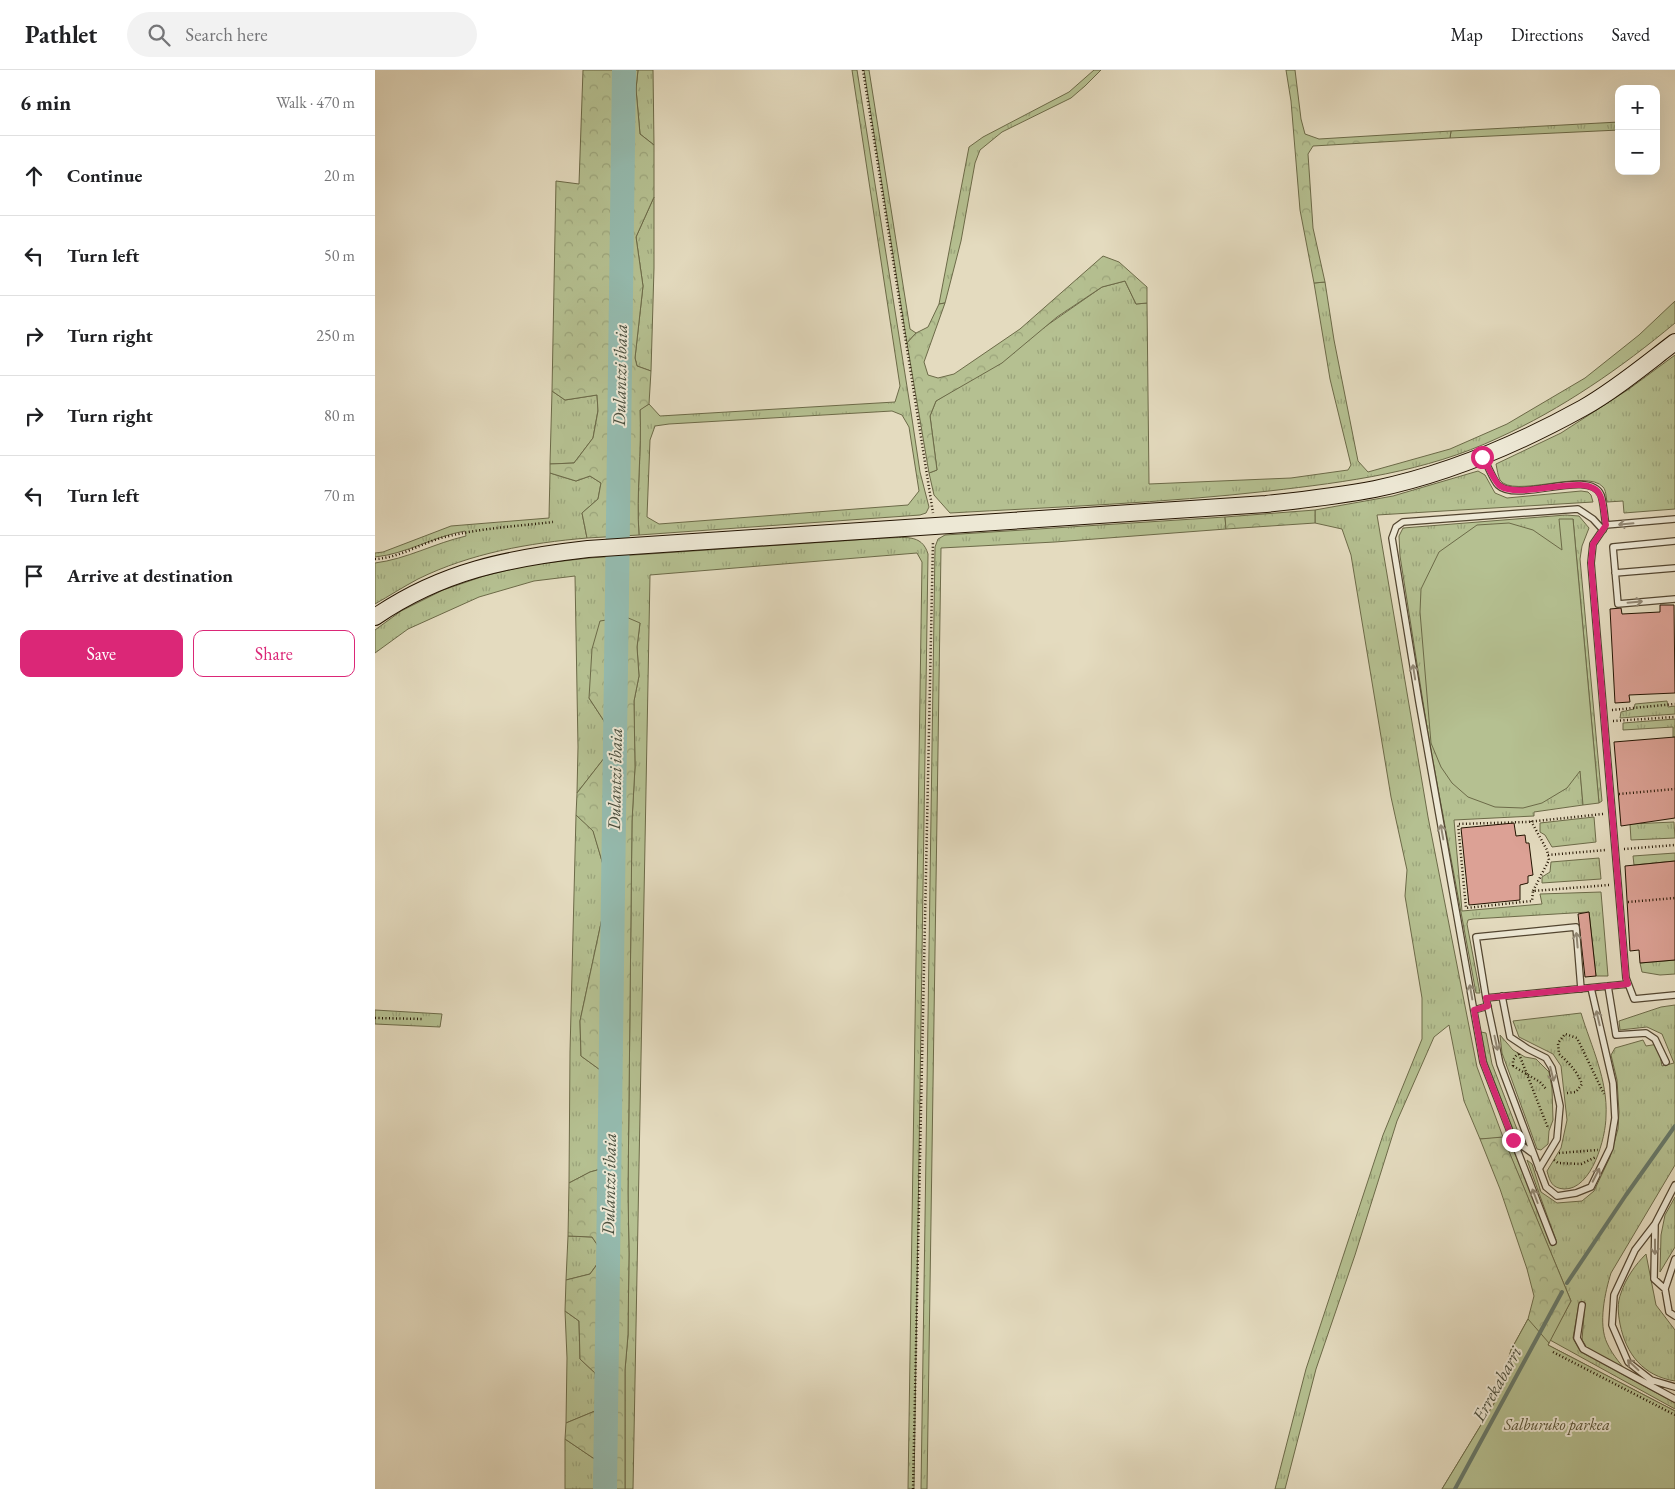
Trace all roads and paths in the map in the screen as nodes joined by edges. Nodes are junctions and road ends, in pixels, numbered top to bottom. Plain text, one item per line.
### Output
1 (863, 70) edge
2 (1675, 342) edge
3 (1482, 457) junction
4 (1675, 519) edge
5 (553, 522) dead end
6 (934, 525) junction
7 (1604, 527) junction
8 (1675, 541) edge
9 (375, 559) edge
10 (1675, 568) edge
11 (1615, 573) junction
12 (1675, 599) edge
13 (375, 617) edge
14 (1675, 704) edge
15 (1603, 711) junction
16 (1675, 717) edge
17 (1604, 722) junction
18 (1675, 789) edge
19 (1610, 794) junction
20 (1612, 813) junction
21 (1531, 822) junction
22 (1618, 884) junction
23 (1533, 891) junction
24 (1675, 898) edge
25 (1619, 902) junction
26 (1628, 984) junction
27 (1608, 986) junction
28 (1591, 988) junction
29 (1581, 989) junction
30 (1675, 995) edge
31 (1502, 996) junction
32 (1486, 998) junction
33 (1488, 1006) junction
34 (1474, 1010) junction
35 (375, 1018) edge
36 (424, 1019) dead end
37 (1522, 1046) junction
38 (1666, 1062) dead end
39 (1513, 1066) junction
40 (1513, 1072) dead end
41 (1549, 1092) dead end
42 (1567, 1093) dead end
43 (1615, 1118) junction
44 (1513, 1140) junction
45 (1610, 1148) junction
46 (1533, 1153) junction
47 (1552, 1157) dead end
48 (1539, 1169) junction
49 (1675, 1185) edge
50 (1655, 1224) junction
51 (1553, 1242) dead end
52 (1675, 1259) edge
53 (1665, 1289) junction
54 (1582, 1305) dead end
55 (1675, 1316) edge
56 (1553, 1352) dead end
57 (1649, 1382) junction
58 (1675, 1387) edge
59 (1675, 1400) edge
60 (1675, 1416) edge
61 (913, 1489) edge

1 - 6 path
2 - 3 main road
3 - 6 main road
3 - 7 lane
4 -> 7 lane
5 - 9 path
6 - 13 main road
6 - 61 path
7 - 15 lane
34 -> 7 lane
8 - 11 lane
10 - 11 lane
11 -> 12 lane
14 - 15 path
15 - 17 lane
16 - 17 path
17 - 19 lane
18 - 19 path
19 - 20 lane
20 - 21 path
20 - 22 lane
21 - 23 path
21 - 23 path
22 - 23 path
22 - 25 lane
24 - 25 path
25 - 26 lane
26 - 27 lane
26 - 30 lane
27 - 28 lane
27 - 38 lane
28 - 29 lane
43 -> 28 lane
29 - 31 lane
29 -> 32 lane
31 - 32 lane
31 - 37 lane
32 - 33 lane
33 - 34 lane
33 -> 46 lane
34 - 44 lane
35 - 36 path
37 - 39 path
37 -> 48 lane
39 - 40 path
39 - 41 path
42 - 43 path
43 - 45 lane
44 - 46 lane
51 -> 44 lane
45 - 47 path
48 -> 45 lane
46 - 48 lane
49 - 50 lane
50 -> 53 lane
57 -> 50 lane
52 - 53 lane
53 - 55 lane
54 - 57 lane
56 - 60 path
57 - 58 lane
57 - 59 lane

